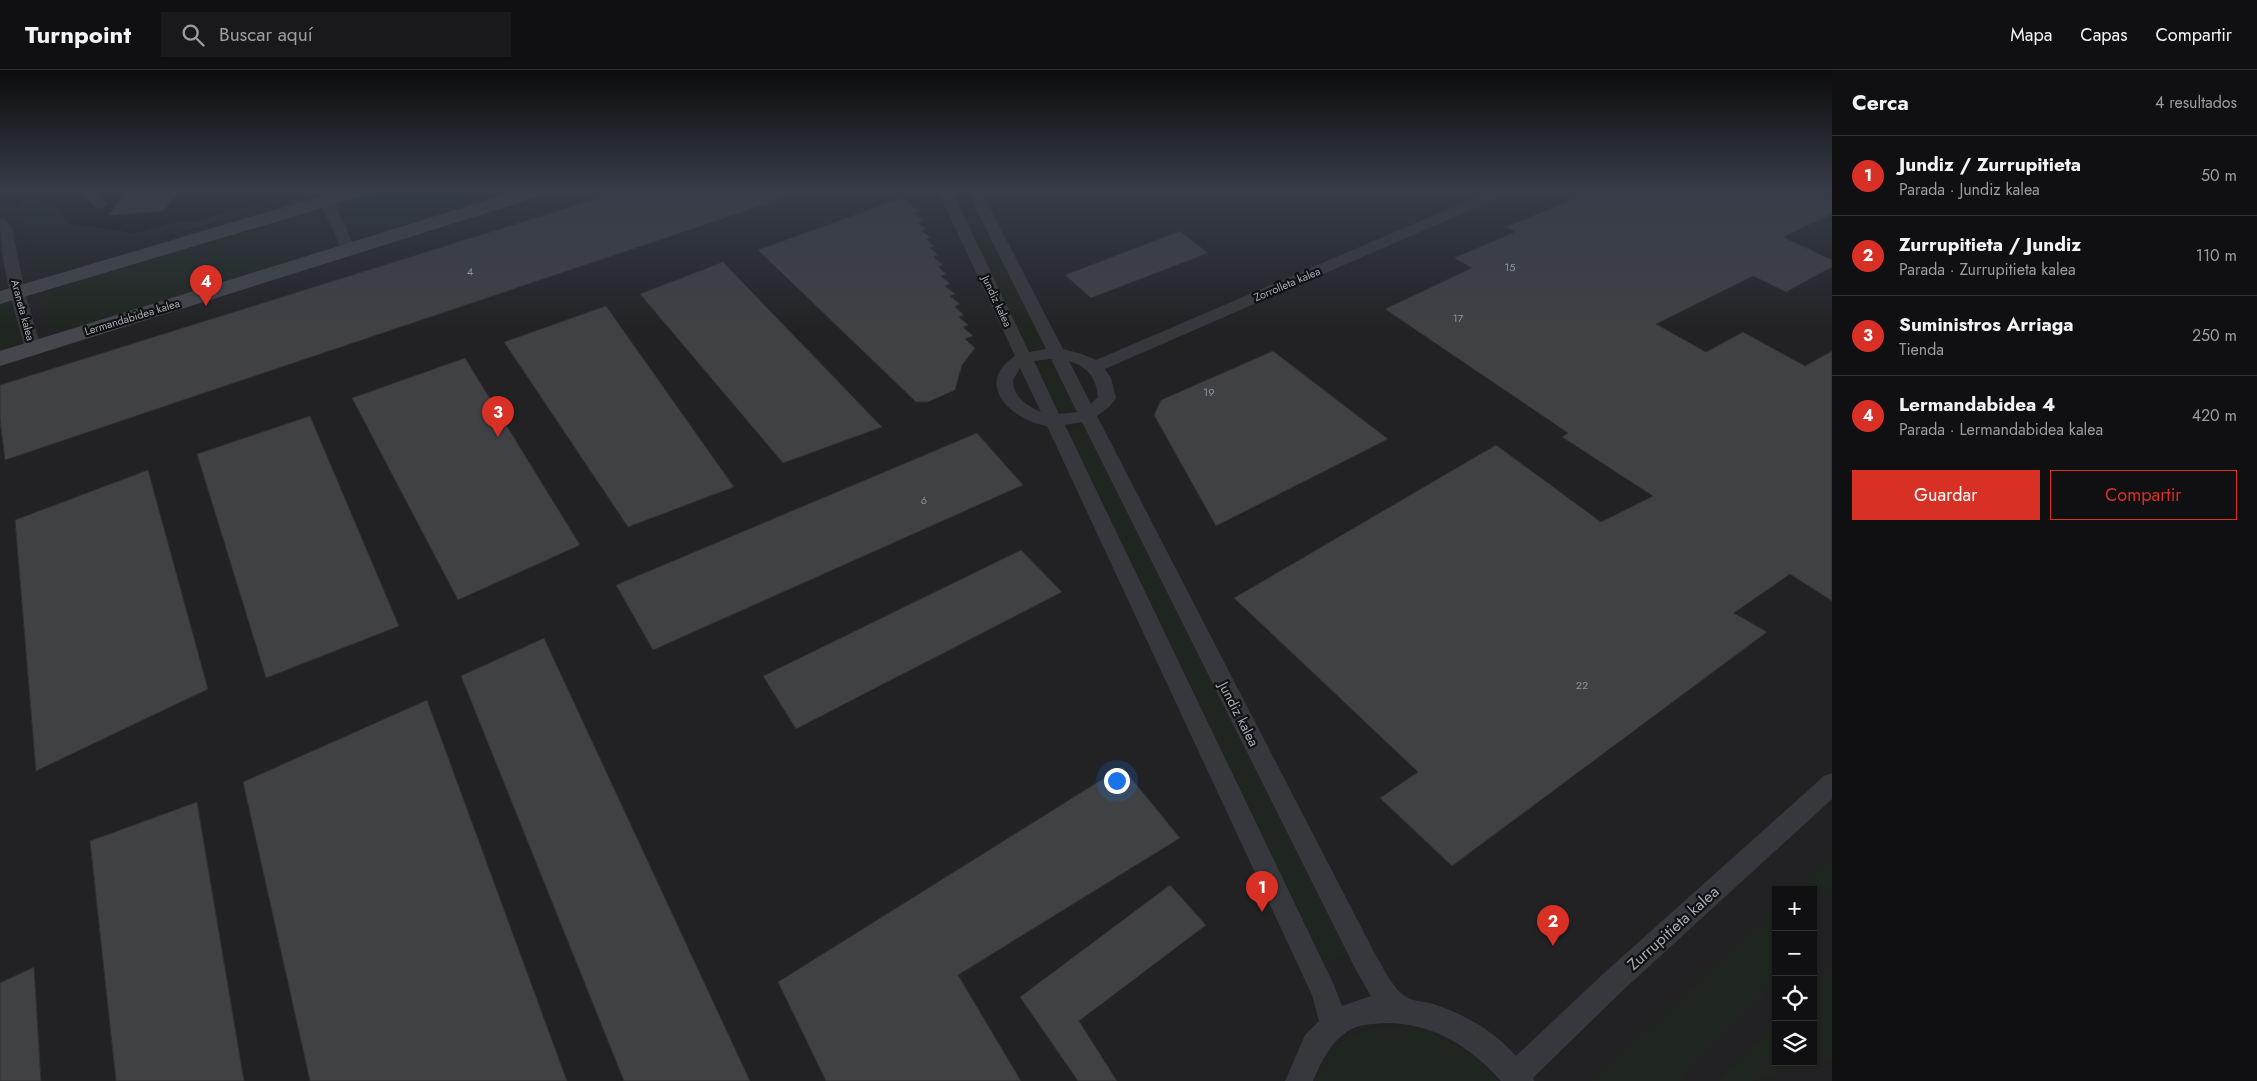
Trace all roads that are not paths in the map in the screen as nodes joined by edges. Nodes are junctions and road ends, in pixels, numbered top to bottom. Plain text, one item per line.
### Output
1 (198, 236) edge
2 (344, 236) edge
3 (394, 236) edge
4 (966, 236) edge
5 (997, 236) edge
6 (1398, 236) edge
7 (4, 241) edge
8 (350, 250) junction
9 (9, 296) edge
10 (34, 348) junction
11 (1056, 353) junction
12 (1024, 358) junction
13 (0, 359) edge
14 (1094, 367) junction
15 (1088, 415) junction
16 (1054, 420) junction
17 (1832, 784) edge
18 (1398, 1008) junction
19 (1334, 1024) junction
20 (1518, 1078) edge
21 (1299, 1081) edge

1 - 9 street
2 - 8 street
3 - 8 street, Lermandabidea kalea
4 - 12 street, Jundiz kalea
5 - 11 street, Jundiz kalea
6 - 14 street, Zorrolleta kalea
7 - 9 street, Araneta kalea
8 - 10 street, Lermandabidea kalea
9 - 10 street, Araneta kalea
10 - 13 street, Lermandabidea kalea
11 - 12 street
11 - 14 street
11 - 15 street, Jundiz kalea
12 - 16 street, Jundiz kalea
12 - 16 street
14 - 15 street
15 - 16 street
15 - 18 street, Jundiz kalea
16 - 19 street, Jundiz kalea
17 - 20 street, Zurrupitieta kalea
18 - 19 street
18 - 20 street
19 - 21 street

